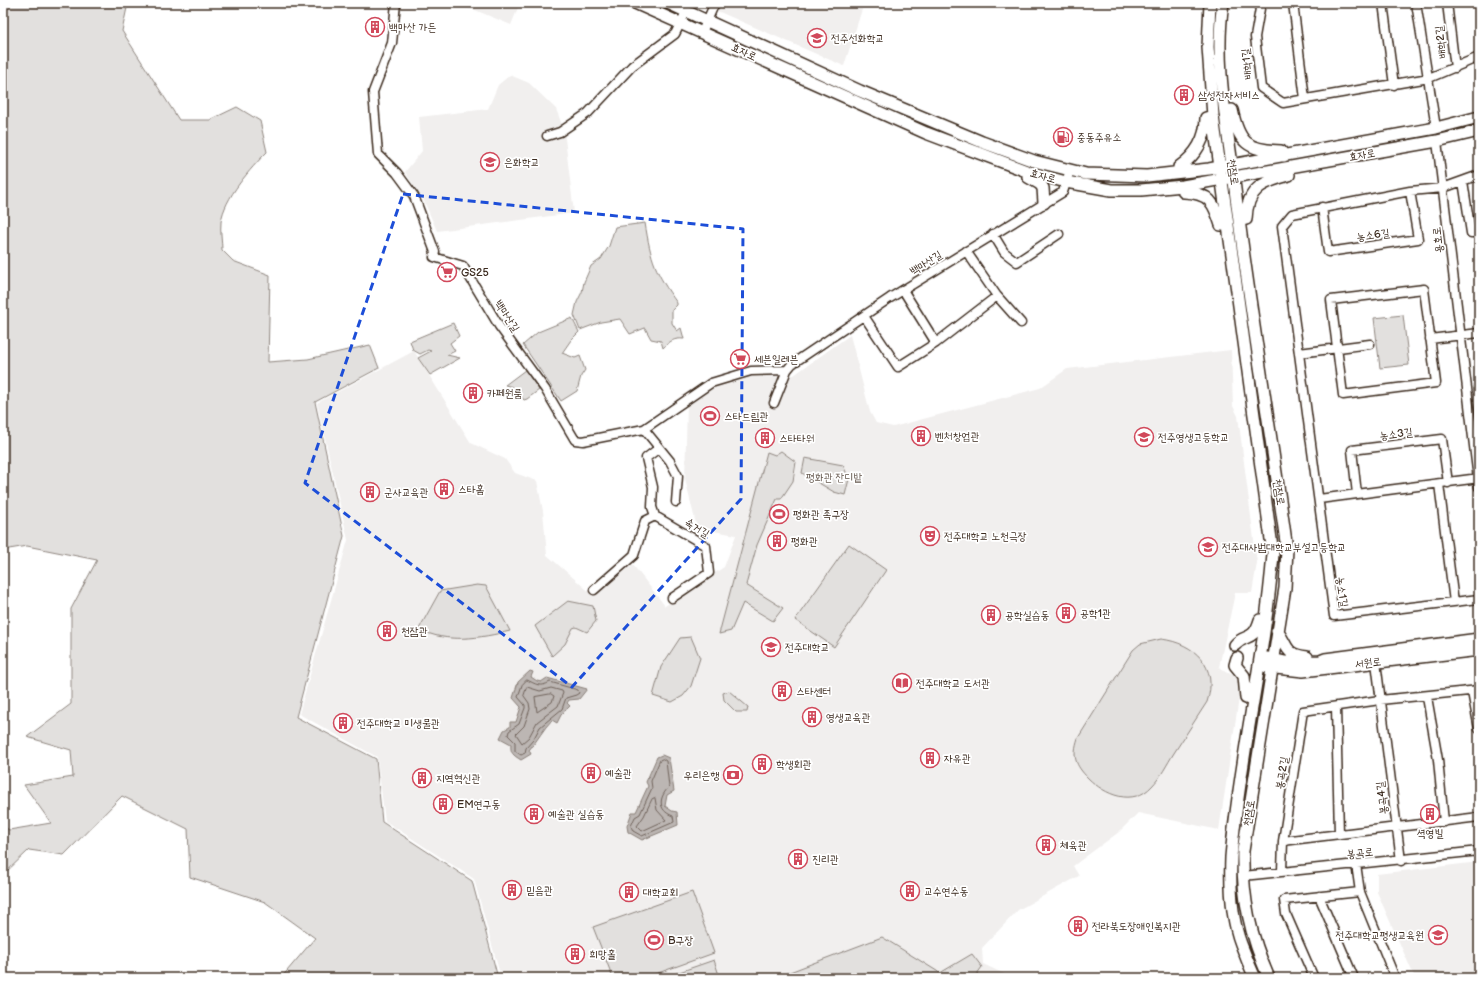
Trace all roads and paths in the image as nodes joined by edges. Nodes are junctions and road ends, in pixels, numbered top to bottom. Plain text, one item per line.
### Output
1 (396, 3) edge
2 (635, 3) edge
3 (668, 3) edge
4 (715, 3) edge
5 (1210, 3) edge
6 (1223, 3) edge
7 (1261, 3) edge
8 (1293, 3) edge
9 (1383, 3) edge
10 (1416, 3) edge
11 (1447, 3) edge
12 (686, 12) junction
13 (708, 21) junction
14 (682, 24) junction
15 (702, 32) junction
16 (1479, 57) edge
17 (1455, 68) junction
18 (1429, 78) junction
19 (1394, 85) junction
20 (1305, 99) junction
21 (1223, 101) junction
22 (1213, 116) junction
23 (1479, 116) edge
24 (1436, 128) junction
25 (1479, 131) edge
26 (547, 136) dead end
27 (1437, 142) junction
28 (1284, 156) junction
29 (1232, 165) junction
30 (1220, 167) junction
31 (1287, 168) junction
32 (1070, 170) junction
33 (1029, 172) junction
34 (1179, 172) junction
35 (1479, 175) edge
36 (1234, 178) junction
37 (1222, 180) junction
38 (1463, 181) junction
39 (1066, 182) junction
40 (1183, 186) junction
41 (1444, 188) junction
42 (1410, 191) junction
43 (1044, 202) junction
44 (1322, 207) junction
45 (1233, 222) junction
46 (1479, 233) edge
47 (993, 234) junction
48 (1059, 234) dead end
49 (966, 251) junction
50 (903, 290) junction
51 (997, 296) junction
52 (864, 316) junction
53 (1021, 323) dead end
54 (1479, 333) edge
55 (1460, 336) junction
56 (1430, 339) junction
57 (936, 343) junction
58 (1370, 344) dead end
59 (1337, 348) junction
60 (1299, 353) junction
61 (787, 370) junction
62 (774, 403) dead end
63 (644, 429) junction
64 (659, 448) junction
65 (1478, 478) edge
66 (1448, 483) junction
67 (1439, 484) junction
68 (1479, 487) edge
69 (1357, 494) junction
70 (1319, 499) junction
71 (676, 502) dead end
72 (656, 516) junction
73 (594, 590) dead end
74 (672, 598) dead end
75 (1479, 599) edge
76 (1454, 602) junction
77 (1267, 621) junction
78 (1277, 631) junction
79 (1479, 639) edge
80 (1235, 646) dead end
81 (1479, 650) edge
82 (1237, 658) dead end
83 (1325, 659) junction
84 (1259, 661) junction
85 (1376, 662) junction
86 (1273, 664) junction
87 (1476, 691) edge
88 (1427, 697) junction
89 (1252, 700) junction
90 (1380, 700) junction
91 (1336, 707) junction
92 (1479, 729) edge
93 (1479, 817) edge
94 (1444, 822) junction
95 (1397, 828) junction
96 (1339, 834) junction
97 (1283, 841) junction
98 (1479, 851) edge
99 (1401, 861) junction
100 (1356, 864) junction
101 (1282, 872) junction
102 (1243, 876) junction
103 (1360, 892) junction
104 (1319, 896) junction
105 (1255, 978) edge
106 (1269, 978) edge
107 (1314, 978) edge
108 (1354, 978) edge
109 (1394, 978) edge

1 - 63 street, 백마산길
2 - 14 main road, 효자로
3 - 12 main road, 효자로
4 - 13 street
5 - 22 main road, 천잠로
6 - 21 main road, 천잠로
7 - 20 street, 배학1길
8 - 20 street
9 - 19 street
10 - 18 street
11 - 17 street, 배학2길
12 - 13 main road, 효자로
12 - 14 street
13 - 15 street
13 - 32 main road, 효자로
14 - 15 main road, 효자로
14 - 26 street
15 - 33 main road, 효자로
16 - 17 street, 배학2길
17 - 18 street, 배학2길
18 - 19 street, 배학1길
18 - 24 street
19 - 20 street, 배학1길
21 - 28 main road
21 - 29 main road, 천잠로
22 - 30 main road, 천잠로
22 - 34 main road
23 - 24 main road, 효자로
24 - 28 main road, 효자로
25 - 27 main road, 효자로
27 - 31 main road, 효자로
27 - 41 street, 용호로
28 - 29 main road, 효자로
29 - 30 main road, 효자로
29 - 36 main road, 천잠로
30 - 34 main road, 효자로
30 - 37 main road, 천잠로
31 - 36 main road, 효자로
31 - 45 main road
32 - 34 main road, 효자로
32 - 39 street, 백마산길
33 - 39 main road, 효자로
33 - 43 main road
35 - 38 street
36 - 37 main road, 효자로
36 - 45 main road, 천잠로
37 - 40 main road, 효자로
37 - 45 main road, 천잠로
38 - 41 street
38 - 46 street
39 - 40 main road, 효자로
39 - 43 street, 백마산길
40 - 45 main road
41 - 42 street
41 - 55 street, 용호로
42 - 44 street
42 - 44 street, 농소6길
43 - 47 street, 백마산길
44 - 60 street
45 - 77 main road, 천잠로
45 - 78 main road, 천잠로
47 - 48 street
47 - 49 street, 백마산길
49 - 50 street, 백마산길
49 - 51 street
50 - 52 street, 백마산길
50 - 57 street
51 - 53 street
51 - 57 street
52 - 57 street
52 - 61 street, 백마산길
54 - 55 street
55 - 56 street
55 - 65 street, 용호로
56 - 59 street
56 - 59 street
58 - 59 street
59 - 60 street
60 - 70 street
61 - 62 street, 백마산길
61 - 63 street, 백마산길
63 - 64 street
64 - 71 street
64 - 72 street
65 - 66 street
65 - 68 street, 용호로
66 - 67 street
66 - 69 street, 농소3길
67 - 69 street
67 - 76 street
69 - 70 street
70 - 76 street, 농소1길
72 - 73 street
72 - 74 street, 속거길
75 - 76 street, 농소1길
77 - 80 main road
77 - 84 main road, 천잠로
78 - 83 main road
78 - 86 main road, 천잠로
79 - 83 main road, 서원로
81 - 85 main road, 서원로
82 - 89 main road
83 - 86 main road, 서원로
84 - 86 main road, 서원로
84 - 89 main road, 천잠로
85 - 86 main road, 서원로
85 - 90 street
86 - 102 main road, 천잠로
87 - 88 street, 봉곡2길
87 - 92 street, 봉곡2길
88 - 90 street, 봉곡2길
88 - 94 street
89 - 105 main road, 천잠로
90 - 91 street, 봉곡2길
90 - 95 street, 봉곡4길
91 - 96 street
91 - 97 street, 봉곡2길
93 - 94 street, 봉곡4길
94 - 95 street, 봉곡4길
95 - 96 street, 봉곡4길
95 - 99 street
96 - 97 street, 봉곡4길
97 - 101 street, 봉곡2길
98 - 99 street, 봉곡로
99 - 100 street, 봉곡로
100 - 101 street, 봉곡로
100 - 103 street
101 - 102 street, 봉곡로
102 - 106 main road, 천잠로
103 - 104 street
103 - 109 street
104 - 107 street
104 - 108 street

